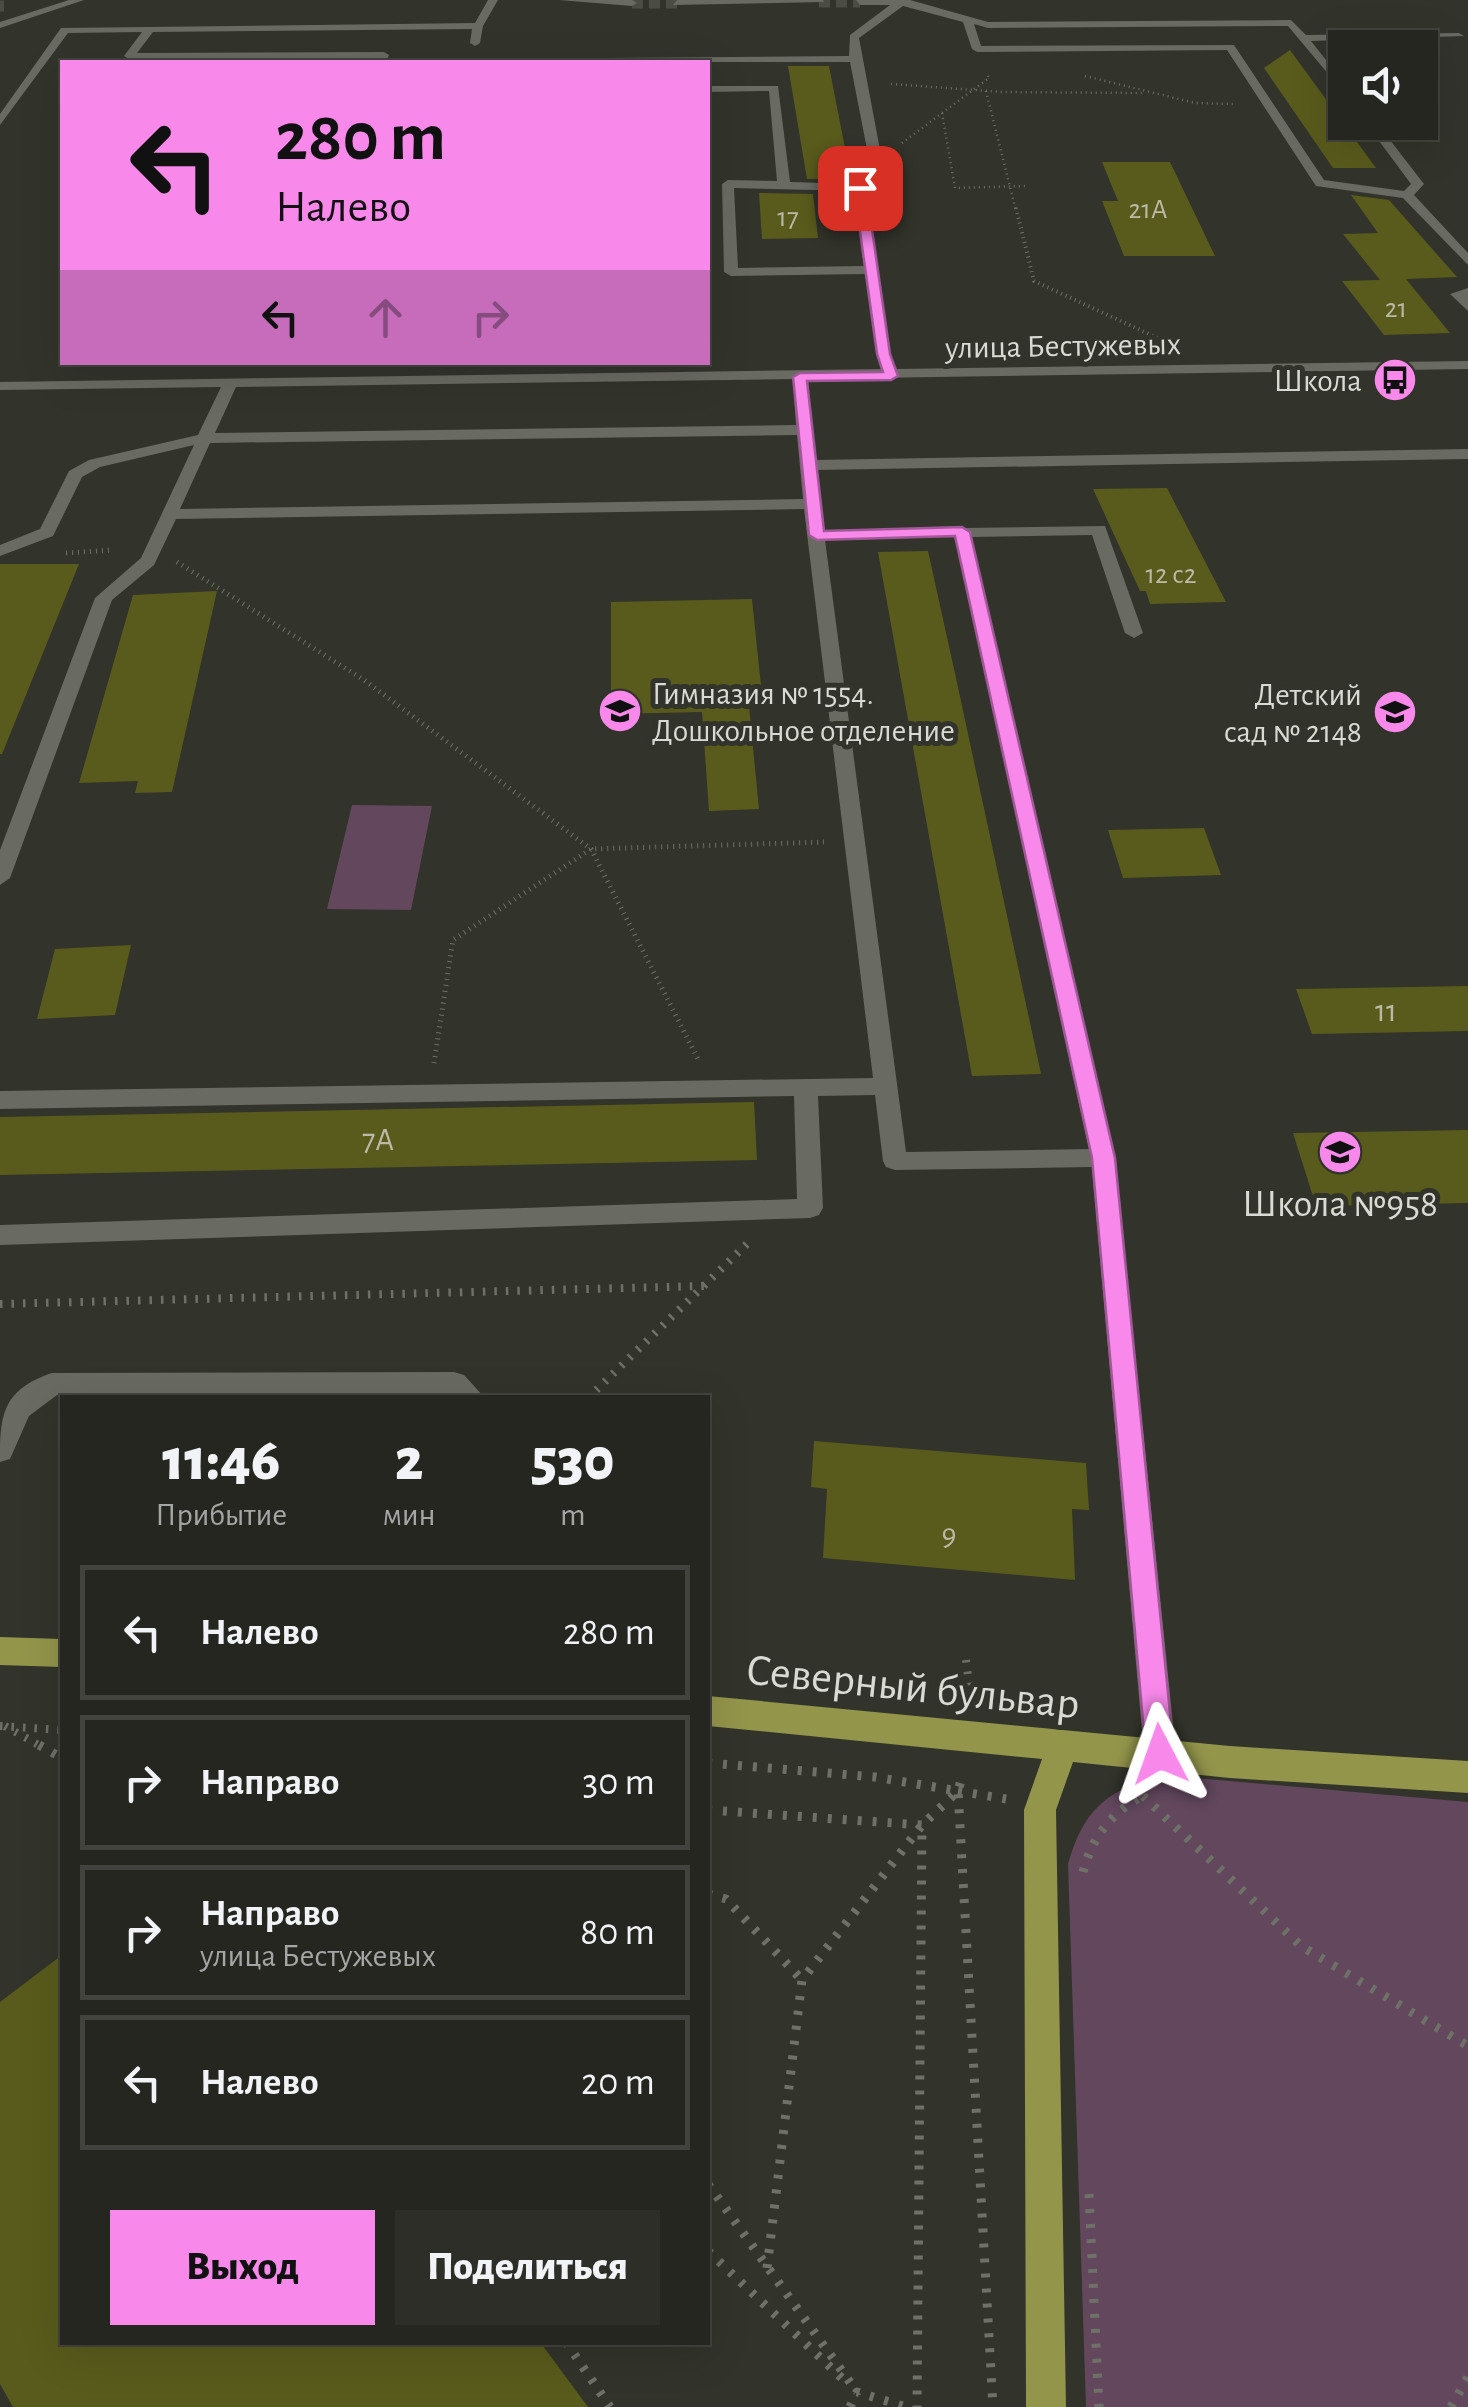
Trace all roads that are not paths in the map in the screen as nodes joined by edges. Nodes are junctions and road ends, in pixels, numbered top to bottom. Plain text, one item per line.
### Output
1 (79, 0) edge
2 (493, 0) edge
3 (564, 0) edge
4 (921, 0) edge
5 (818, 2) edge
6 (860, 2) edge
7 (901, 2) edge
8 (632, 3) dead end
9 (677, 3) dead end
10 (20, 6) dead end
11 (53, 6) junction
12 (968, 22) junction
13 (0, 26) edge
14 (478, 26) junction
15 (150, 29) junction
16 (1459, 36) dead end
17 (1304, 38) junction
18 (855, 59) junction
19 (382, 60) edge
20 (470, 60) edge
21 (710, 60) edge
22 (1328, 68) edge
23 (710, 89) edge
24 (0, 122) edge
25 (1384, 140) edge
26 (784, 185) junction
27 (860, 188) junction
28 (1407, 195) junction
29 (1468, 261) edge
30 (872, 270) junction
31 (1468, 292) edge
32 (1468, 307) edge
33 (207, 365) edge
34 (343, 365) edge
35 (1468, 365) edge
36 (891, 376) junction
37 (800, 377) junction
38 (335, 382) junction
39 (200, 383) junction
40 (230, 383) junction
41 (0, 386) edge
42 (804, 430) junction
43 (204, 438) junction
44 (1468, 454) edge
45 (806, 465) junction
46 (812, 504) junction
47 (169, 514) junction
48 (962, 532) junction
49 (817, 535) junction
50 (0, 550) edge
51 (1134, 633) dead end
52 (0, 878) edge
53 (885, 1086) junction
54 (806, 1088) junction
55 (0, 1100) edge
56 (1104, 1158) junction
57 (0, 1235) edge
58 (468, 1395) edge
59 (0, 1450) edge
60 (0, 1651) edge
61 (60, 1653) edge
62 (710, 1711) edge
63 (1064, 1746) junction
64 (1160, 1754) junction
65 (1468, 1778) edge
66 (1046, 2407) edge

1 - 11 street
2 - 14 street
3 - 8 street
4 - 7 street
5 - 9 street
6 - 7 street
7 - 12 street
7 - 18 street
10 - 11 street
11 - 13 street
12 - 17 street
12 - 28 street
14 - 15 street
14 - 20 street
15 - 19 street
15 - 24 street
16 - 17 street
17 - 22 street
18 - 21 street
18 - 27 street
23 - 26 street
25 - 28 street
26 - 27 street
26 - 30 street
27 - 30 street
28 - 29 street
30 - 36 street
31 - 32 street
33 - 39 street
34 - 38 street
35 - 36 street, улица Бестужевых
36 - 37 street, улица Бестужевых
37 - 38 street, улица Бестужевых
37 - 42 street
38 - 40 street, улица Бестужевых
39 - 40 street, улица Бестужевых
39 - 41 street, улица Бестужевых
40 - 43 street
42 - 43 street
42 - 45 street
43 - 47 street
43 - 50 street
44 - 45 street
45 - 46 street
46 - 47 street
46 - 49 street
47 - 52 street
48 - 49 street
48 - 51 street
48 - 56 street
49 - 53 street
53 - 54 street
53 - 56 street
54 - 55 street
54 - 57 street
56 - 64 street
58 - 59 street
60 - 61 main road
62 - 63 main road, Северный бульвар
63 - 64 main road, Северный бульвар
63 - 66 main road
64 - 65 main road, Северный бульвар

